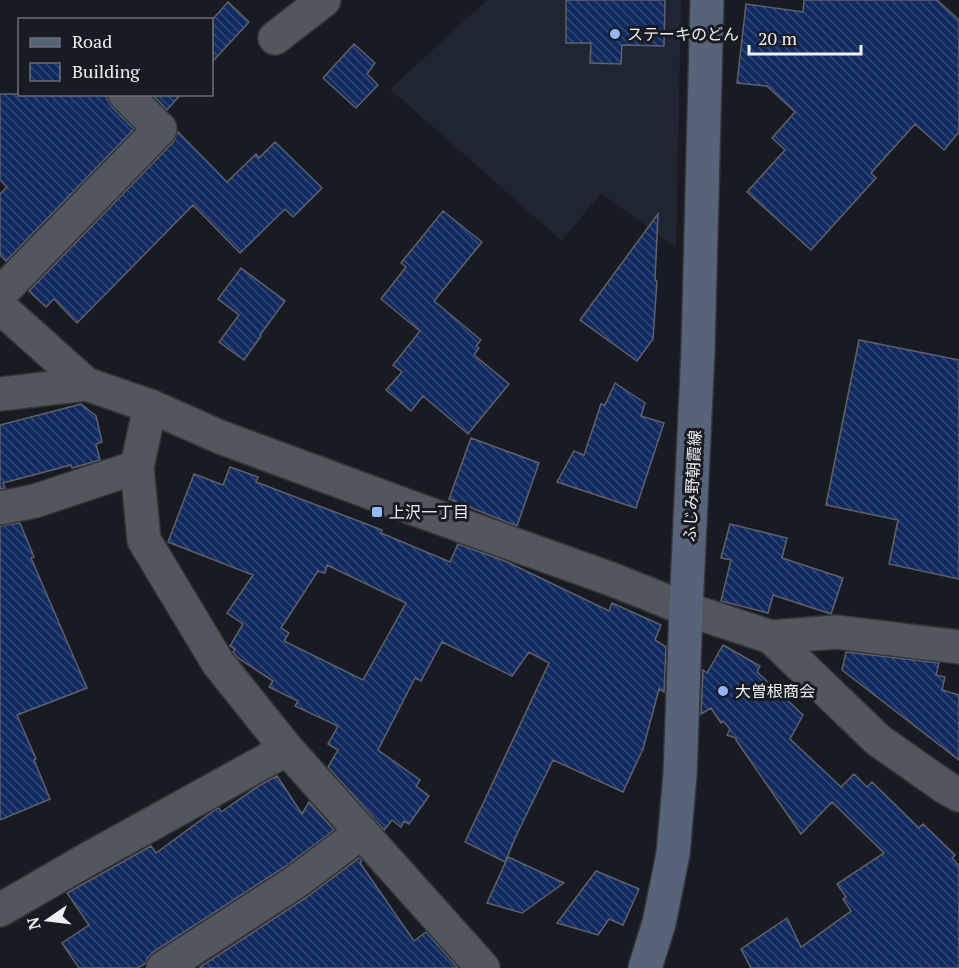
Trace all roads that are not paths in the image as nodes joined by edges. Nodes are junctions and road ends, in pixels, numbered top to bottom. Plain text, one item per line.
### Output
1 (324, 0) edge
2 (707, 0) edge
3 (275, 38) dead end
4 (127, 96) edge
5 (0, 294) edge
6 (0, 307) edge
7 (86, 384) junction
8 (0, 394) edge
9 (150, 406) junction
10 (136, 467) junction
11 (0, 508) edge
12 (686, 609) junction
13 (771, 637) junction
14 (959, 647) edge
15 (287, 749) junction
16 (959, 795) edge
17 (362, 832) junction
18 (0, 910) edge
19 (476, 966) edge
20 (163, 968) edge
21 (645, 968) edge

1 - 3 street
2 - 12 main road, ふじみ野朝霞線
4 - 5 street
6 - 7 street
7 - 8 street
7 - 9 street
9 - 10 street
9 - 12 street
10 - 11 street
10 - 15 street
12 - 13 street
12 - 21 main road, ふじみ野朝霞線
13 - 14 street
13 - 16 street
15 - 17 street
15 - 18 street
17 - 19 street
17 - 20 street

